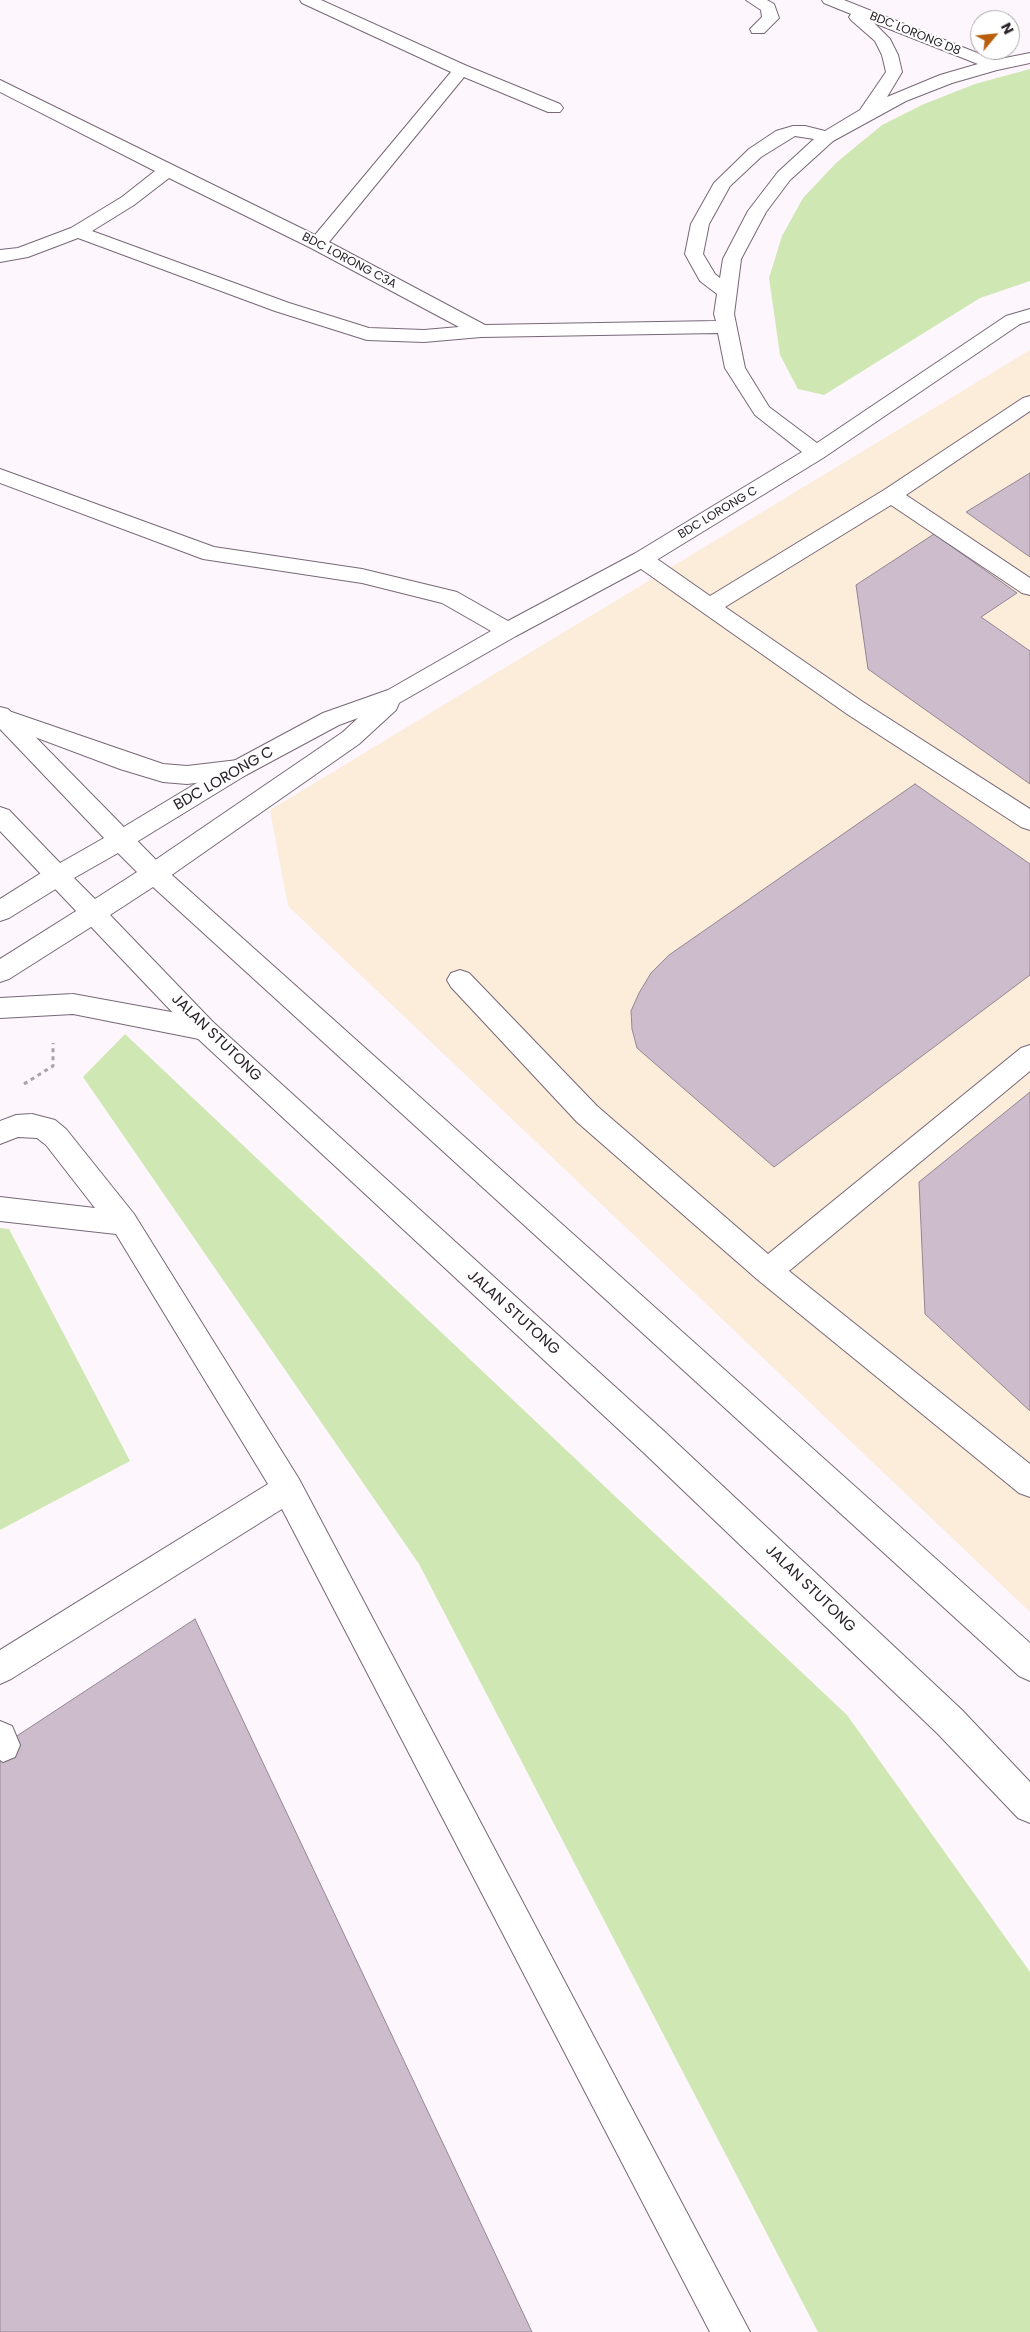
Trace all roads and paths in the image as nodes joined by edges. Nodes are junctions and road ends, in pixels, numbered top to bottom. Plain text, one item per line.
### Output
1 (308, 0) edge
2 (754, 0) edge
3 (833, 1) edge
4 (758, 29) dead end
5 (1030, 58) edge
6 (994, 65) junction
7 (460, 70) junction
8 (0, 85) edge
9 (554, 108) dead end
10 (864, 115) junction
11 (827, 137) junction
12 (167, 170) junction
13 (78, 232) junction
14 (318, 244) junction
15 (0, 256) edge
16 (727, 292) junction
17 (1030, 315) edge
18 (726, 327) junction
19 (481, 331) junction
20 (1030, 402) edge
21 (816, 453) junction
22 (0, 476) edge
23 (891, 495) junction
24 (642, 559) junction
25 (1030, 588) edge
26 (710, 606) junction
27 (508, 631) junction
28 (396, 696) junction
29 (1, 716) edge
30 (238, 768) junction
31 (0, 816) edge
32 (1030, 821) edge
33 (121, 840) junction
34 (154, 874) junction
35 (58, 876) junction
36 (0, 910) edge
37 (93, 913) junction
38 (0, 972) edge
39 (460, 980) dead end
40 (54, 1005) junction
41 (0, 1008) edge
42 (204, 1029) junction
43 (1030, 1056) edge
44 (32, 1125) junction
45 (0, 1133) edge
46 (0, 1209) edge
47 (124, 1222) junction
48 (768, 1270) junction
49 (1030, 1483) edge
50 (288, 1489) junction
51 (1030, 1665) edge
52 (0, 1668) edge
53 (1030, 1806) edge
54 (731, 2332) edge

1 - 7 street
2 - 4 street
3 - 6 street, BDC LORONG D8
3 - 10 street, BDC LORONG D8
5 - 6 street
6 - 10 street
7 - 9 street
7 - 14 street
8 - 12 street, BDC LORONG C3A
10 - 11 street
11 - 16 street
11 - 16 street
12 - 13 street
12 - 14 street, BDC LORONG C3A
13 - 15 street
13 - 19 street
14 - 19 street, BDC LORONG C3A
16 - 18 street
17 - 21 street, BDC LORONG C
18 - 19 street, BDC LORONG C3A
18 - 21 street
20 - 23 street
21 - 24 street, BDC LORONG C
22 - 27 street
23 - 25 street
23 - 26 street
24 - 26 street
24 - 27 street, BDC LORONG C
26 - 32 street
27 - 28 street, BDC LORONG C
28 - 30 street, BDC LORONG C
28 - 34 street, BDC LORONG C
29 - 30 street
29 - 33 street
30 - 33 street, BDC LORONG C
31 - 35 street, JALAN STUTONG
33 - 34 street
33 - 35 street, BDC LORONG C
34 - 37 street, BDC LORONG C
34 - 51 street
35 - 36 street, BDC LORONG C
35 - 37 street, JALAN STUTONG
37 - 38 street, BDC LORONG C
37 - 42 street, JALAN STUTONG
39 - 48 street
40 - 41 street
40 - 42 street
40 - 44 path
42 - 53 street, JALAN STUTONG
43 - 48 street
44 - 45 street
44 - 47 street
46 - 47 street
47 - 50 street
48 - 49 street
50 - 52 street
50 - 54 street

